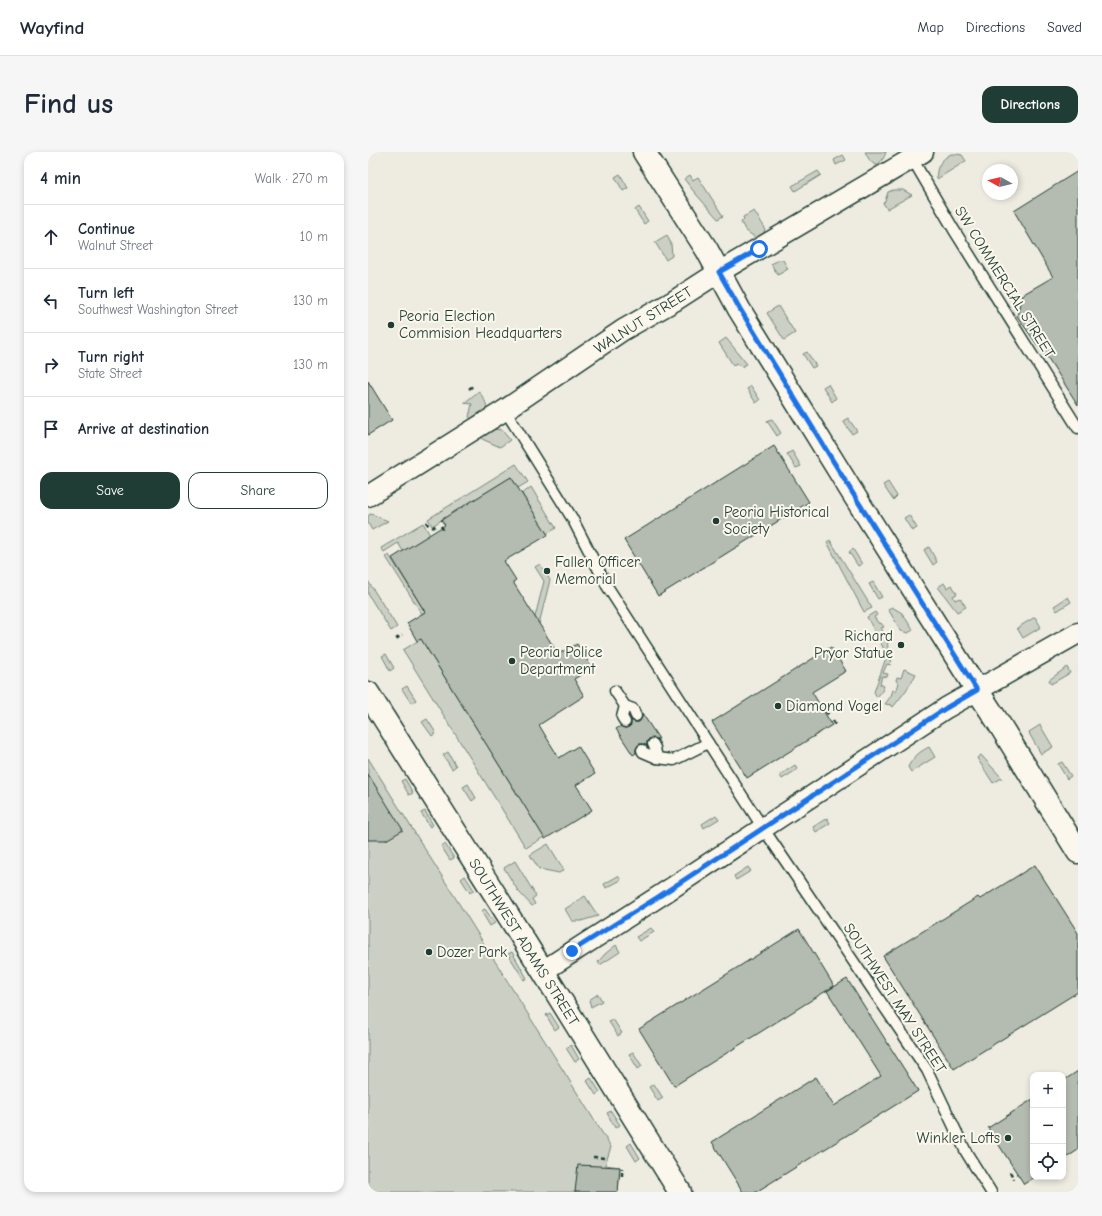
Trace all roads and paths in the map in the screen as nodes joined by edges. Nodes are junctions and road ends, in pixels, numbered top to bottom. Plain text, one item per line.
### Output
1 (644, 152) edge
2 (914, 154) edge
3 (719, 272) junction
4 (473, 386) dead end
5 (469, 389) dead end
6 (505, 410) junction
7 (1078, 428) edge
8 (368, 496) edge
9 (426, 522) dead end
10 (437, 525) dead end
11 (441, 526) dead end
12 (444, 531) dead end
13 (1078, 633) edge
14 (402, 635) dead end
15 (396, 639) dead end
16 (977, 690) junction
17 (615, 691) dead end
18 (368, 693) edge
19 (625, 706) junction
20 (826, 711) dead end
21 (636, 716) dead end
22 (829, 716) dead end
23 (833, 721) dead end
24 (625, 722) dead end
25 (835, 725) dead end
26 (708, 743) junction
27 (653, 744) dead end
28 (642, 750) dead end
29 (657, 758) junction
30 (763, 828) junction
31 (1078, 852) edge
32 (543, 971) junction
33 (593, 1157) dead end
34 (605, 1158) dead end
35 (622, 1168) dead end
36 (1010, 1172) dead end
37 (622, 1176) dead end
38 (1014, 1179) dead end
39 (680, 1192) edge
40 (991, 1192) edge

1 - 3 street
2 - 3 street, WALNUT STREET
2 - 7 lane, SW COMMERCIAL STREET
3 - 6 street, WALNUT STREET
3 - 16 street
4 - 5 path
6 - 8 street, WALNUT STREET
6 - 26 lane, SOUTHWEST MAY STREET
9 - 10 path
11 - 12 path
13 - 16 street
14 - 15 path
16 - 30 street
16 - 31 street
17 - 19 lane
18 - 32 street, SOUTHWEST ADAMS STREET
19 - 21 lane
19 - 24 lane
20 - 22 path
23 - 25 path
26 - 29 lane
26 - 30 lane, SOUTHWEST MAY STREET
27 - 29 lane
28 - 29 lane
30 - 32 street
30 - 40 lane, SOUTHWEST MAY STREET
32 - 39 street, SOUTHWEST ADAMS STREET
33 - 34 path
35 - 37 path
36 - 38 path

